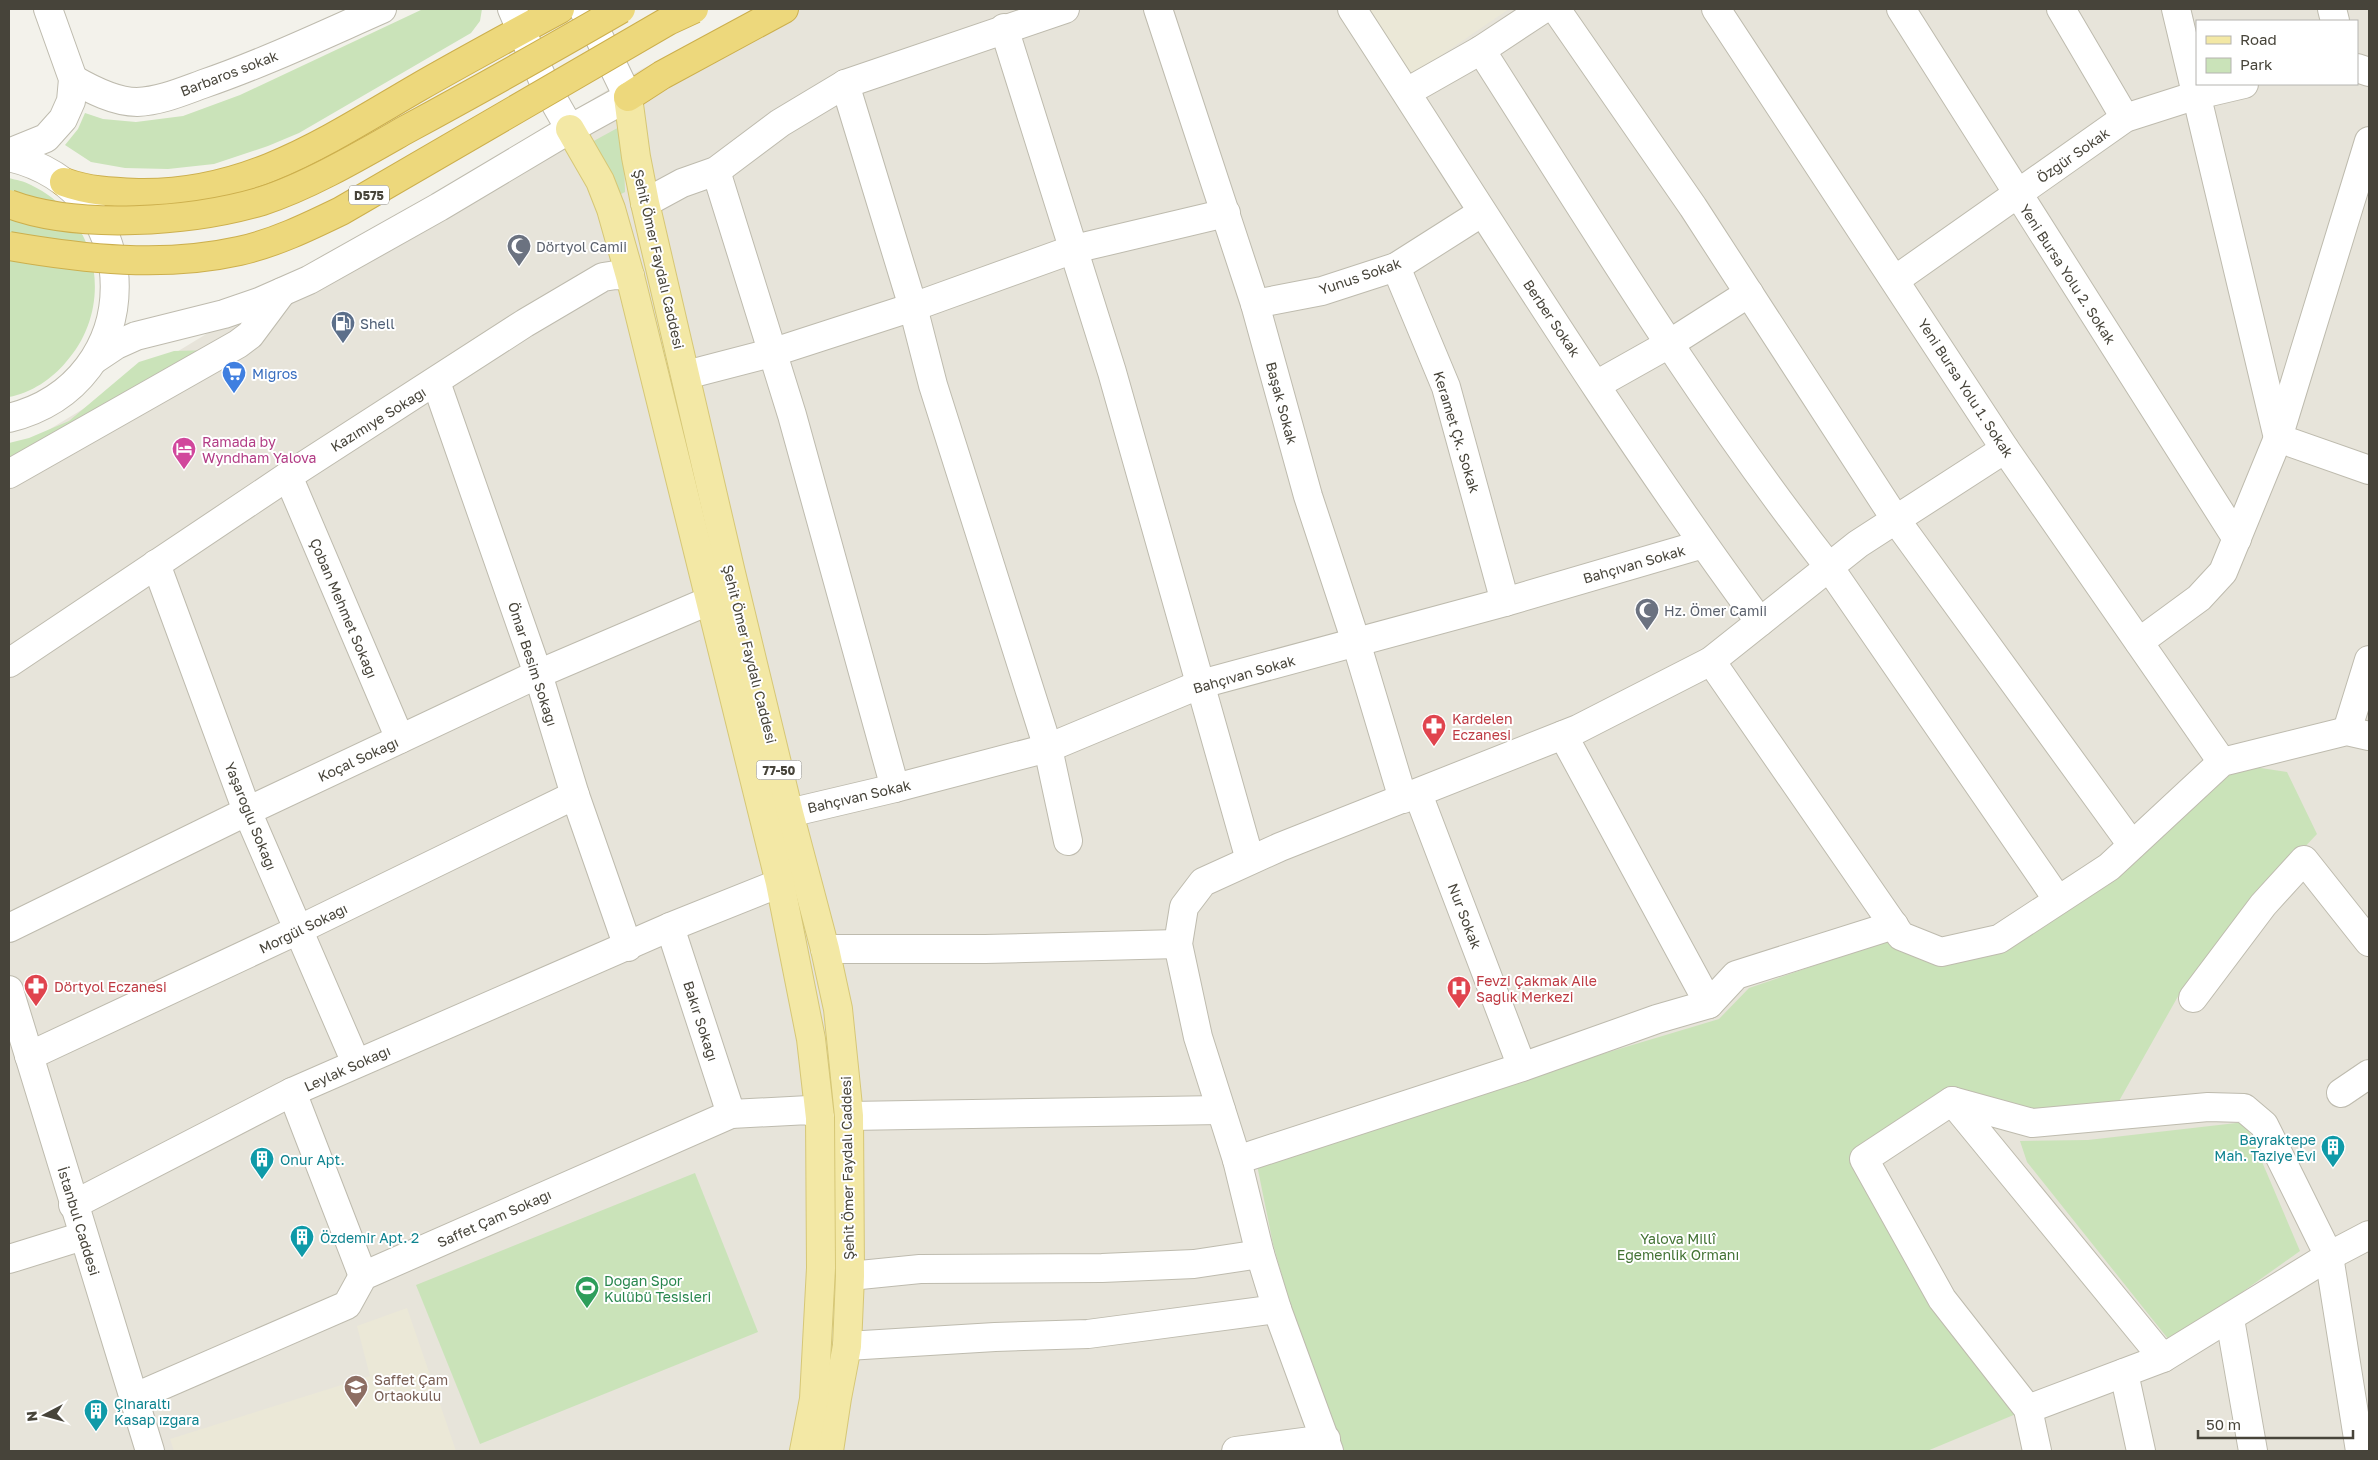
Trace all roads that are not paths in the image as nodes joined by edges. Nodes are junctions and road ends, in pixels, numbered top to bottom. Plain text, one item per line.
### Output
1 (48, 9) edge
2 (382, 9) edge
3 (560, 9) edge
4 (583, 9) edge
5 (621, 9) edge
6 (694, 9) edge
7 (784, 9) edge
8 (1065, 9) edge
9 (1158, 9) edge
10 (1352, 9) edge
11 (1543, 9) edge
12 (1556, 9) edge
13 (1716, 9) edge
14 (1901, 9) edge
15 (2061, 9) edge
16 (2176, 9) edge
17 (516, 20) edge
18 (1004, 28) junction
19 (1481, 50) junction
20 (73, 79) junction
21 (845, 84) junction
22 (2240, 85) edge
23 (1407, 92) junction
24 (2197, 95) junction
25 (628, 97) junction
26 (2125, 118) junction
27 (570, 129) junction
28 (2369, 142) edge
29 (9, 153) edge
30 (9, 157) edge
31 (716, 171) junction
32 (64, 182) junction
33 (2017, 194) junction
34 (645, 203) junction
35 (9, 204) edge
36 (1226, 213) junction
37 (1482, 213) junction
38 (9, 246) edge
39 (1074, 249) junction
40 (1396, 267) junction
41 (630, 276) junction
42 (1895, 280) junction
43 (282, 292) junction
44 (1749, 293) junction
45 (1255, 304) junction
46 (913, 307) junction
47 (1669, 344) junction
48 (771, 353) junction
49 (95, 359) junction
50 (686, 375) junction
51 (436, 382) junction
52 (1596, 385) junction
53 (9, 418) edge
54 (2278, 438) junction
55 (2005, 449) junction
56 (2369, 470) edge
57 (9, 474) edge
58 (288, 476) junction
59 (1896, 520) junction
60 (2237, 538) junction
61 (1703, 544) junction
62 (156, 564) junction
63 (1830, 567) junction
64 (711, 600) junction
65 (1505, 602) junction
66 (1760, 622) junction
67 (1356, 642) junction
68 (2139, 642) junction
69 (2369, 660) edge
70 (1711, 661) junction
71 (9, 663) edge
72 (538, 674) junction
73 (1201, 684) junction
74 (2358, 733) edge
75 (1563, 735) junction
76 (400, 739) junction
77 (1048, 748) junction
78 (2222, 762) junction
79 (895, 788) junction
80 (575, 796) junction
81 (1411, 796) junction
82 (247, 811) junction
83 (789, 813) junction
84 (1068, 841) dead end
85 (2132, 845) junction
86 (1250, 860) junction
87 (780, 883) junction
88 (2058, 900) junction
89 (1894, 925) junction
90 (670, 927) junction
91 (9, 928) edge
92 (298, 930) junction
93 (2369, 942) edge
94 (1178, 944) junction
95 (628, 947) junction
96 (826, 949) junction
97 (9, 990) edge
98 (2193, 998) dead end
99 (1709, 1004) junction
100 (29, 1056) junction
101 (356, 1063) junction
102 (1522, 1067) junction
103 (2369, 1074) edge
104 (292, 1092) junction
105 (2341, 1093) dead end
106 (1952, 1101) junction
107 (1221, 1110) junction
108 (731, 1114) junction
109 (848, 1116) junction
110 (820, 1118) junction
111 (1237, 1160) junction
112 (74, 1205) junction
113 (2369, 1235) edge
114 (83, 1236) junction
115 (1260, 1254) junction
116 (2329, 1256) junction
117 (9, 1259) edge
118 (363, 1276) junction
119 (850, 1276) junction
120 (1277, 1309) junction
121 (2230, 1319) junction
122 (847, 1346) junction
123 (2163, 1358) junction
124 (2124, 1373) junction
125 (133, 1398) junction
126 (2028, 1409) junction
127 (1327, 1445) edge
128 (150, 1451) edge
129 (804, 1451) edge
130 (829, 1451) edge
131 (1236, 1451) edge
132 (2036, 1451) edge
133 (2141, 1451) edge
134 (2253, 1451) edge
135 (2360, 1451) edge

1 - 20 street
2 - 20 street, Barbaros sokak
3 - 17 highway
4 - 25 street
5 - 35 highway, bridge
6 - 38 highway, D575, bridge
7 - 25 highway
8 - 18 street
9 - 36 street, Başak Sokak
10 - 23 street, Berber Sokak
11 - 19 street
12 - 44 street
13 - 42 street, Yeni Bursa Yolu 1. Sokak
14 - 33 street, Yeni Bursa Yolu 2. Sokak
15 - 26 street
16 - 24 street
17 - 27 street
17 - 32 highway
18 - 21 street
18 - 39 street
19 - 23 street
19 - 47 street
20 - 29 street
21 - 31 street
21 - 46 street
22 - 24 street, Özgür Sokak
23 - 37 street, Berber Sokak
24 - 26 street, Özgür Sokak
24 - 54 street
25 - 27 street
25 - 34 main road, Şehit Ömer Faydalı Caddesi / 77-50
26 - 33 street, Özgür Sokak
27 - 41 main road, Şehit Ömer Faydalı Caddesi / 77-50
27 - 43 street
28 - 54 street
30 - 32 street
31 - 34 street
31 - 48 street
32 - 49 street
33 - 42 street, Özgür Sokak
33 - 60 street, Yeni Bursa Yolu 2. Sokak
34 - 50 main road, Şehit Ömer Faydalı Caddesi / 77-50
36 - 39 street
36 - 45 street, Başak Sokak
37 - 40 street, Yunus Sokak
37 - 52 street, Berber Sokak
39 - 46 street
39 - 73 street
40 - 45 street, Yunus Sokak
40 - 65 street, Keramet Çk. Sokak
41 - 51 street, Kazımıye Sokağı
41 - 64 main road, Şehit Ömer Faydalı Caddesi / 77-50
42 - 55 street, Yeni Bursa Yolu 1. Sokak
43 - 49 street
43 - 57 street
44 - 47 street
44 - 59 street
45 - 67 street, Başak Sokak
46 - 48 street
46 - 77 street
47 - 52 street
47 - 63 street
48 - 50 street
48 - 79 street
49 - 53 street
50 - 83 main road, Şehit Ömer Faydalı Caddesi / 77-50
51 - 58 street, Kazımıye Sokağı
51 - 72 street, Ömar Besim Sokağı
52 - 61 street, Berber Sokak
54 - 56 street
54 - 60 street
55 - 59 street
55 - 68 street, Yeni Bursa Yolu 1. Sokak
58 - 62 street, Kazımıye Sokağı
58 - 76 street, Çoban Mehmet Sokağı
59 - 63 street
59 - 85 street
60 - 68 street
61 - 65 street, Bahçıvan Sokak
61 - 66 street, Berber Sokak
62 - 71 street, Kazımıye Sokağı
62 - 82 street, Yaşaroğlu Sokağı
63 - 66 street
63 - 88 street
64 - 72 street, Koçal Sokağı
64 - 87 main road, Şehit Ömer Faydalı Caddesi / 77-50
65 - 67 street, Bahçıvan Sokak
66 - 70 street
67 - 73 street, Bahçıvan Sokak
67 - 81 street, Başak Sokak
68 - 78 street, Yeni Bursa Yolu 1. Sokak
69 - 74 street
70 - 75 street
70 - 89 street
72 - 76 street, Koçal Sokağı
72 - 80 street, Ömar Besim Sokağı
73 - 77 street, Bahçıvan Sokak
73 - 86 street
74 - 78 street
75 - 81 street
75 - 99 street
76 - 82 street, Koçal Sokağı
77 - 79 street, Bahçıvan Sokak
77 - 84 street
78 - 85 street
79 - 83 street, Bahçıvan Sokak
80 - 92 street, Morgül Sokağı
80 - 95 street, Ömar Besim Sokağı
81 - 86 street
81 - 102 street, Nur Sokak
82 - 91 street, Koçal Sokağı
82 - 92 street, Yaşaroğlu Sokağı
83 - 96 main road, Şehit Ömer Faydalı Caddesi / 77-50
85 - 88 street
86 - 94 street
87 - 90 street, Leylak Sokağı
87 - 110 main road, Şehit Ömer Faydalı Caddesi / 77-50
88 - 89 street
89 - 99 street
90 - 95 street, Leylak Sokağı
90 - 108 street, Bakır Sokağı
92 - 100 street, Morgül Sokağı
92 - 101 street, Yaşaroğlu Sokağı
93 - 98 street
94 - 96 street
94 - 107 street
95 - 101 street, Leylak Sokağı
96 - 109 main road, Şehit Ömer Faydalı Caddesi / 77-50
97 - 100 street, İstanbul Caddesi
99 - 102 street
100 - 112 street, İstanbul Caddesi
101 - 104 street, Leylak Sokağı
102 - 111 street
103 - 105 street
104 - 112 street, Leylak Sokağı
104 - 118 street
106 - 116 street
106 - 123 street
106 - 126 street
107 - 109 street
107 - 111 street
108 - 110 street, Saffet Çam Sokağı
108 - 118 street, Saffet Çam Sokağı
109 - 119 main road, Şehit Ömer Faydalı Caddesi / 77-50
110 - 129 main road, Şehit Ömer Faydalı Caddesi / 77-50
111 - 115 street
112 - 114 street, İstanbul Caddesi
113 - 116 street
114 - 117 street
114 - 125 street, İstanbul Caddesi
115 - 119 street
115 - 120 street
116 - 121 street
116 - 135 street
118 - 125 street
119 - 122 main road, Şehit Ömer Faydalı Caddesi / 77-50
120 - 122 street
120 - 127 street
121 - 123 street
121 - 134 street
122 - 130 main road, Şehit Ömer Faydalı Caddesi / 77-50
123 - 124 street
124 - 126 street
124 - 133 street
125 - 128 street, İstanbul Caddesi
126 - 132 street
127 - 131 street

